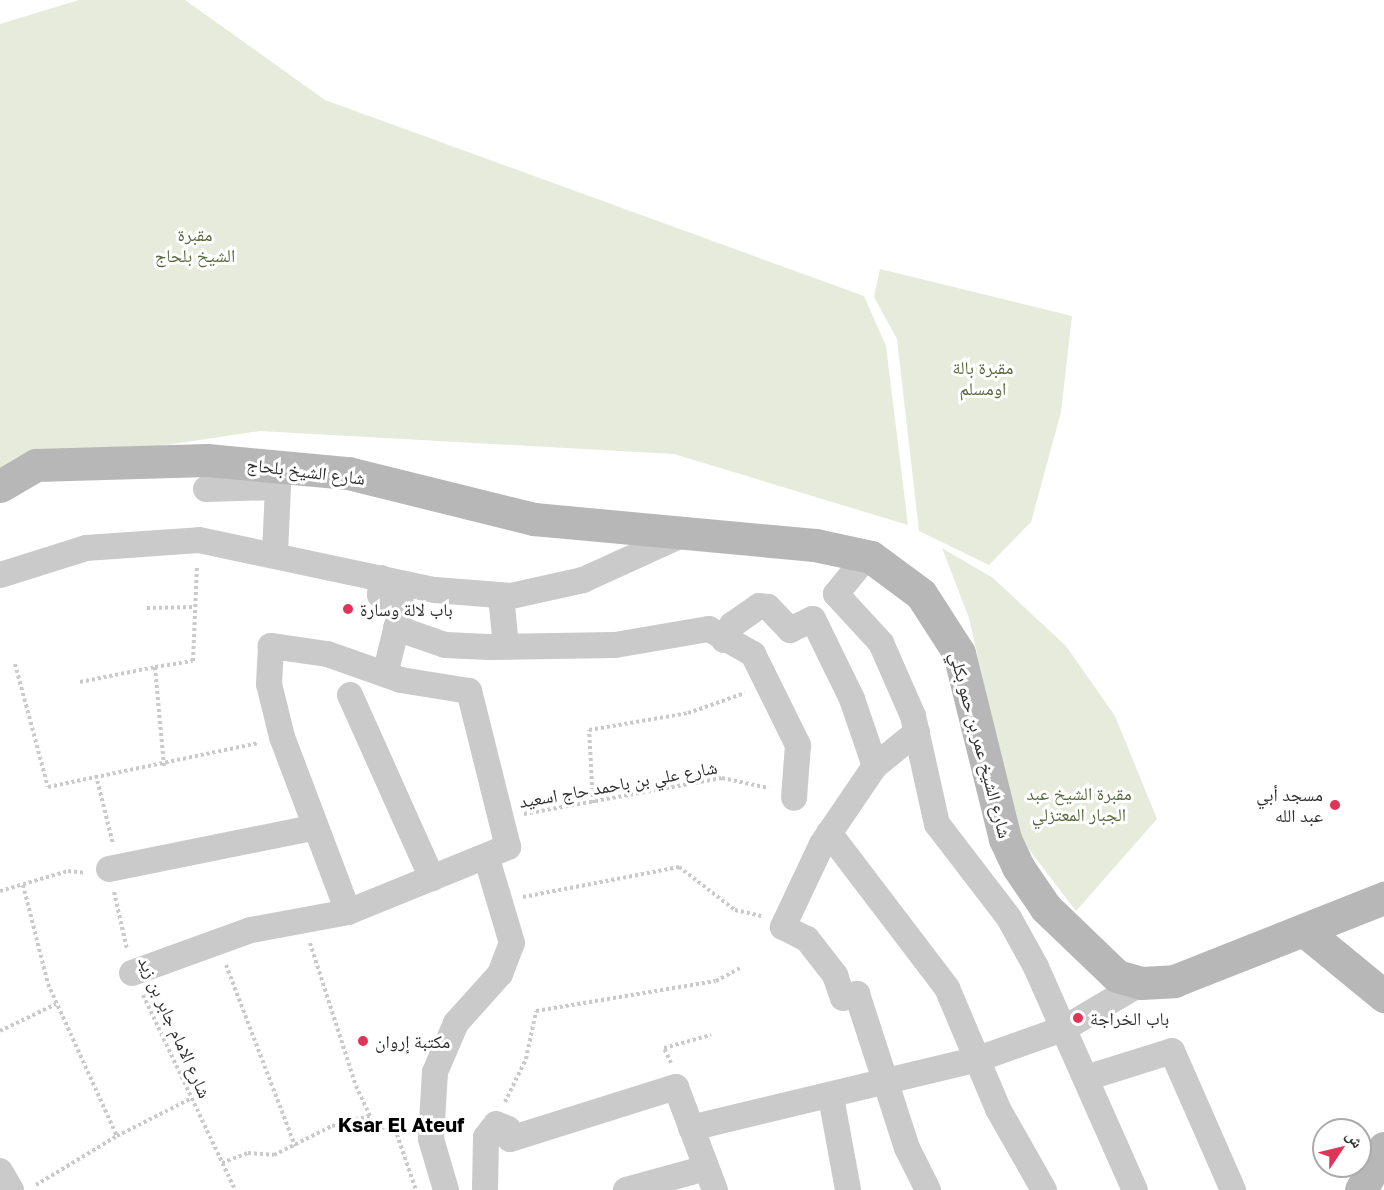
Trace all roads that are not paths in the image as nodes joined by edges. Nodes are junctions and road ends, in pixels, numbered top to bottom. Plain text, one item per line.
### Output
1 (0, 486) edge
2 (206, 489) dead end
3 (684, 534) junction
4 (275, 554) junction
5 (867, 556) junction
6 (0, 576) edge
7 (381, 578) junction
8 (501, 596) junction
9 (856, 612) junction
10 (396, 628) junction
11 (823, 636) junction
12 (724, 640) junction
13 (506, 646) junction
14 (385, 674) junction
15 (350, 695) dead end
16 (917, 732) junction
17 (875, 766) junction
18 (794, 798) road end
19 (312, 828) junction
20 (829, 833) junction
21 (498, 853) junction
22 (112, 867) road end
23 (432, 878) junction
24 (1384, 898) edge
25 (348, 912) junction
26 (1306, 932) junction
27 (132, 973) road end
28 (1141, 983) junction
29 (1384, 996) edge
30 (1065, 1028) junction
31 (978, 1059) junction
32 (1086, 1078) junction
33 (885, 1083) junction
34 (831, 1097) junction
35 (691, 1128) junction
36 (1384, 1148) edge
37 (0, 1171) edge
38 (710, 1179) edge
39 (1130, 1188) edge
40 (11, 1190) edge
41 (446, 1190) edge
42 (485, 1190) edge
43 (626, 1190) edge
44 (848, 1190) edge
45 (928, 1190) edge
46 (1044, 1190) edge
47 (1233, 1190) edge
48 (1362, 1190) edge

1 - 3 main road, شارع الشيخ بلحاج
2 - 4 street
3 - 5 main road, شارع الشيخ عمر بن حمو بكلي
3 - 8 street
4 - 6 street
4 - 7 street
5 - 9 street
5 - 28 main road, شارع الشيخ عمر بن حمو بكلي
7 - 8 street
7 - 10 street
8 - 13 street
9 - 11 street
9 - 16 street
10 - 13 street
10 - 14 street
11 - 12 street
11 - 17 street
12 - 13 street
12 - 18 street
14 - 19 street
14 - 21 street
15 - 23 street
16 - 17 street
16 - 30 street
17 - 20 street
19 - 22 street
19 - 25 street
20 - 31 street
20 - 33 street
21 - 23 street
21 - 41 street
23 - 25 street
24 - 26 main road, شارع الشيخ عمر بن حمو بكلي
25 - 27 street
26 - 28 main road, شارع الشيخ عمر بن حمو بكلي
26 - 29 main road
28 - 30 street
30 - 31 street
30 - 32 street
31 - 33 street
31 - 46 street
32 - 39 street
32 - 47 street
33 - 34 street
33 - 45 street
34 - 35 street
34 - 44 street
35 - 38 street
35 - 42 street
36 - 48 main road
37 - 40 street
38 - 43 street

